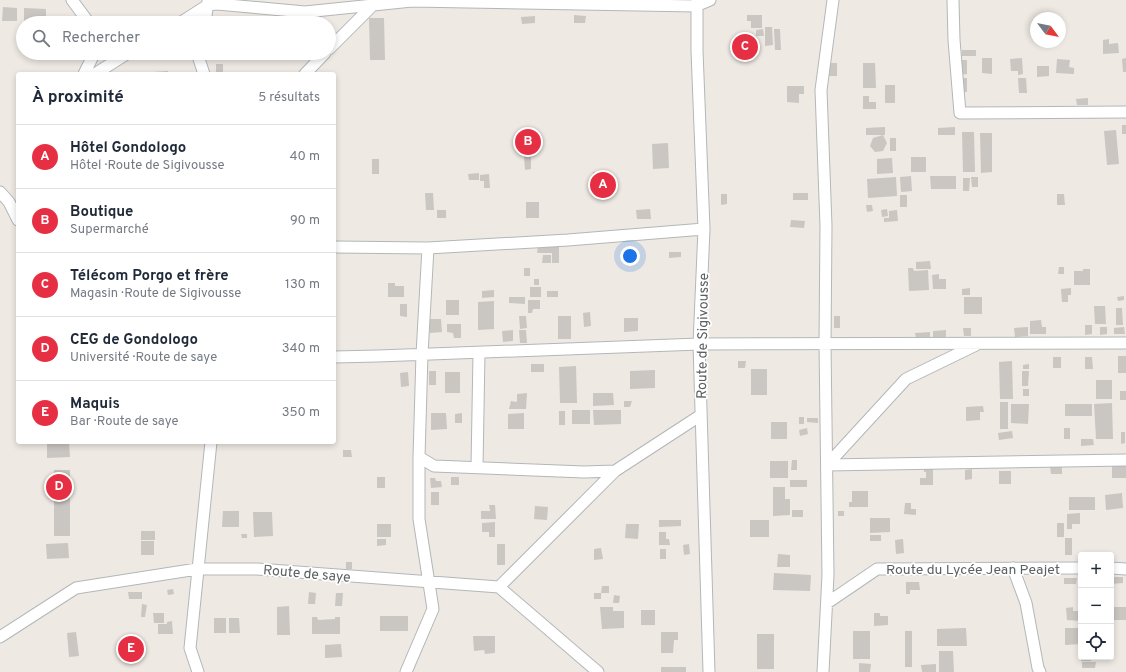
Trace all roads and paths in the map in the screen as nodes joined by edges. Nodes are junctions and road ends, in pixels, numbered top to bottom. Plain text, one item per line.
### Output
1 (72, 0) edge
2 (710, 0) edge
3 (833, 0) edge
4 (953, 0) edge
5 (208, 2) edge
6 (374, 3) edge
7 (696, 3) edge
8 (84, 16) edge
9 (189, 16) edge
10 (206, 16) edge
11 (336, 42) edge
12 (91, 60) edge
13 (117, 60) edge
14 (199, 60) edge
15 (318, 60) edge
16 (85, 72) edge
17 (98, 72) edge
18 (203, 72) edge
19 (307, 72) edge
20 (1126, 112) edge
21 (0, 192) edge
22 (16, 216) edge
23 (704, 230) junction
24 (336, 247) edge
25 (428, 248) junction
26 (1126, 343) edge
27 (699, 344) junction
28 (825, 344) junction
29 (979, 344) junction
30 (479, 352) junction
31 (422, 354) junction
32 (336, 357) edge
33 (701, 415) junction
34 (210, 444) edge
35 (419, 457) junction
36 (1126, 460) edge
37 (827, 465) junction
38 (478, 467) junction
39 (615, 471) junction
40 (1013, 568) junction
41 (1078, 568) edge
42 (1114, 568) edge
43 (1126, 568) edge
44 (197, 569) junction
45 (429, 583) junction
46 (499, 587) junction
47 (827, 603) junction
48 (0, 637) edge
49 (198, 672) edge
50 (406, 672) edge
51 (598, 672) edge
52 (709, 672) edge
53 (823, 672) edge
54 (1040, 672) edge

1 - 8 street
2 - 7 street
3 - 28 street
4 - 20 street
5 - 6 street
5 - 9 street
5 - 10 street
6 - 7 street
6 - 11 street
7 - 23 street, Route de Sigivousse
12 - 16 street
13 - 17 street
14 - 18 street
15 - 19 street
21 - 22 street
23 - 25 street
23 - 27 street, Route de Sigivousse
24 - 25 street
25 - 31 street
26 - 29 street
27 - 28 street
27 - 30 street
27 - 33 street, Route de Sigivousse
28 - 29 street
28 - 37 street
29 - 37 street
30 - 31 street
30 - 38 street
31 - 32 street
31 - 35 street
33 - 39 street
33 - 52 street, Route de Sigivousse
34 - 44 street
35 - 38 street
35 - 45 street
36 - 37 street
37 - 47 street
38 - 39 street
39 - 46 street
40 - 41 street, Route du Lycée Jean Peajet
40 - 47 street, Route du Lycée Jean Peajet
40 - 54 street
42 - 43 street
44 - 45 street, Route de saye
44 - 48 street, Route de saye
44 - 49 street
45 - 46 street, Route de saye
45 - 50 street
46 - 51 street
47 - 53 street

